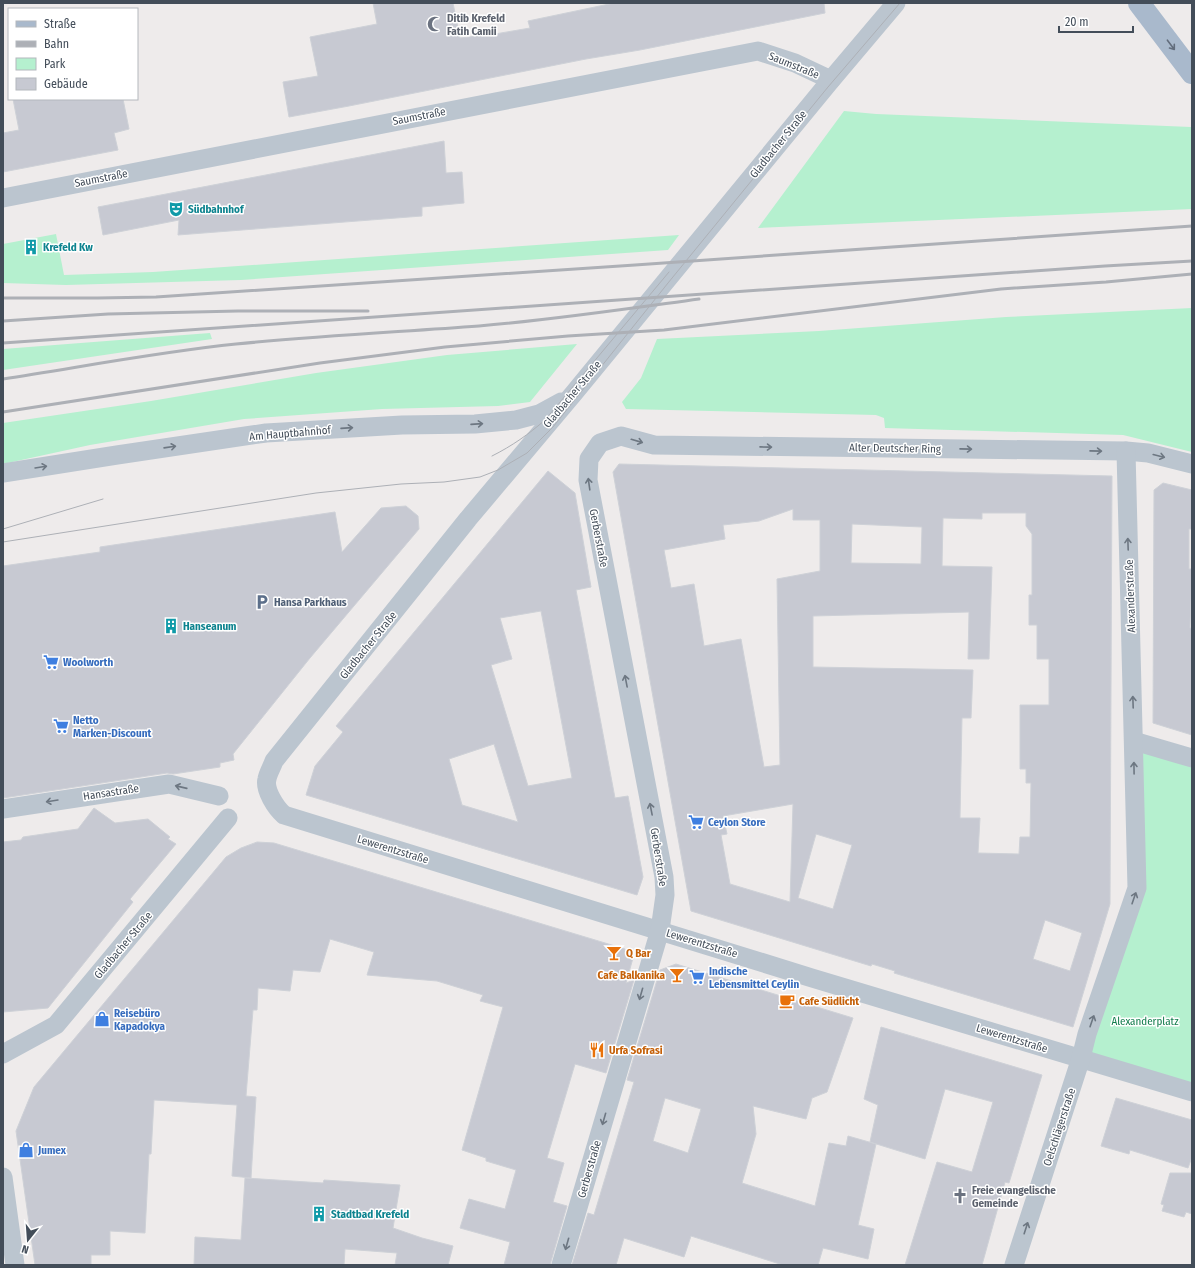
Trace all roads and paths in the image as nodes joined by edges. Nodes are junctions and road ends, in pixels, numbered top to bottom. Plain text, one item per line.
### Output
1 (896, 3) edge
2 (1139, 3) edge
3 (1192, 73) edge
4 (831, 80) junction
5 (3, 198) edge
6 (574, 393) junction
7 (600, 443) joint
8 (1126, 451) junction
9 (1192, 464) edge
10 (3, 473) edge
11 (1134, 741) junction
12 (1192, 758) edge
13 (269, 794) joint
14 (219, 796) dead end
15 (3, 809) edge
16 (228, 818) dead end
17 (660, 930) junction
18 (3, 1054) edge
19 (1081, 1058) junction
20 (1192, 1092) edge
21 (3, 1177) edge
22 (15, 1265) edge
23 (561, 1265) edge
24 (1014, 1265) edge

1 - 4 street, Gladbacher Straße
2 -> 3 main road
4 - 5 street, Saumstraße
4 - 6 street, Gladbacher Straße
10 -> 6 street, Am Hauptbahnhof
6 - 13 street, Gladbacher Straße
7 -> 8 street, Alter Deutscher Ring
17 -> 7 street, Gerberstraße
8 -> 9 street, Alter Deutscher Ring
11 -> 8 street, Alexanderstraße
11 - 12 street
19 -> 11 street
13 - 17 street, Lewerentzstraße
14 -> 15 street, Hansastraße
16 - 18 street, Gladbacher Straße
17 - 19 street, Lewerentzstraße
17 -> 23 street, Gerberstraße
19 - 20 street, Lewerentzstraße
24 -> 19 street, Oelschlägerstraße
21 - 22 street

